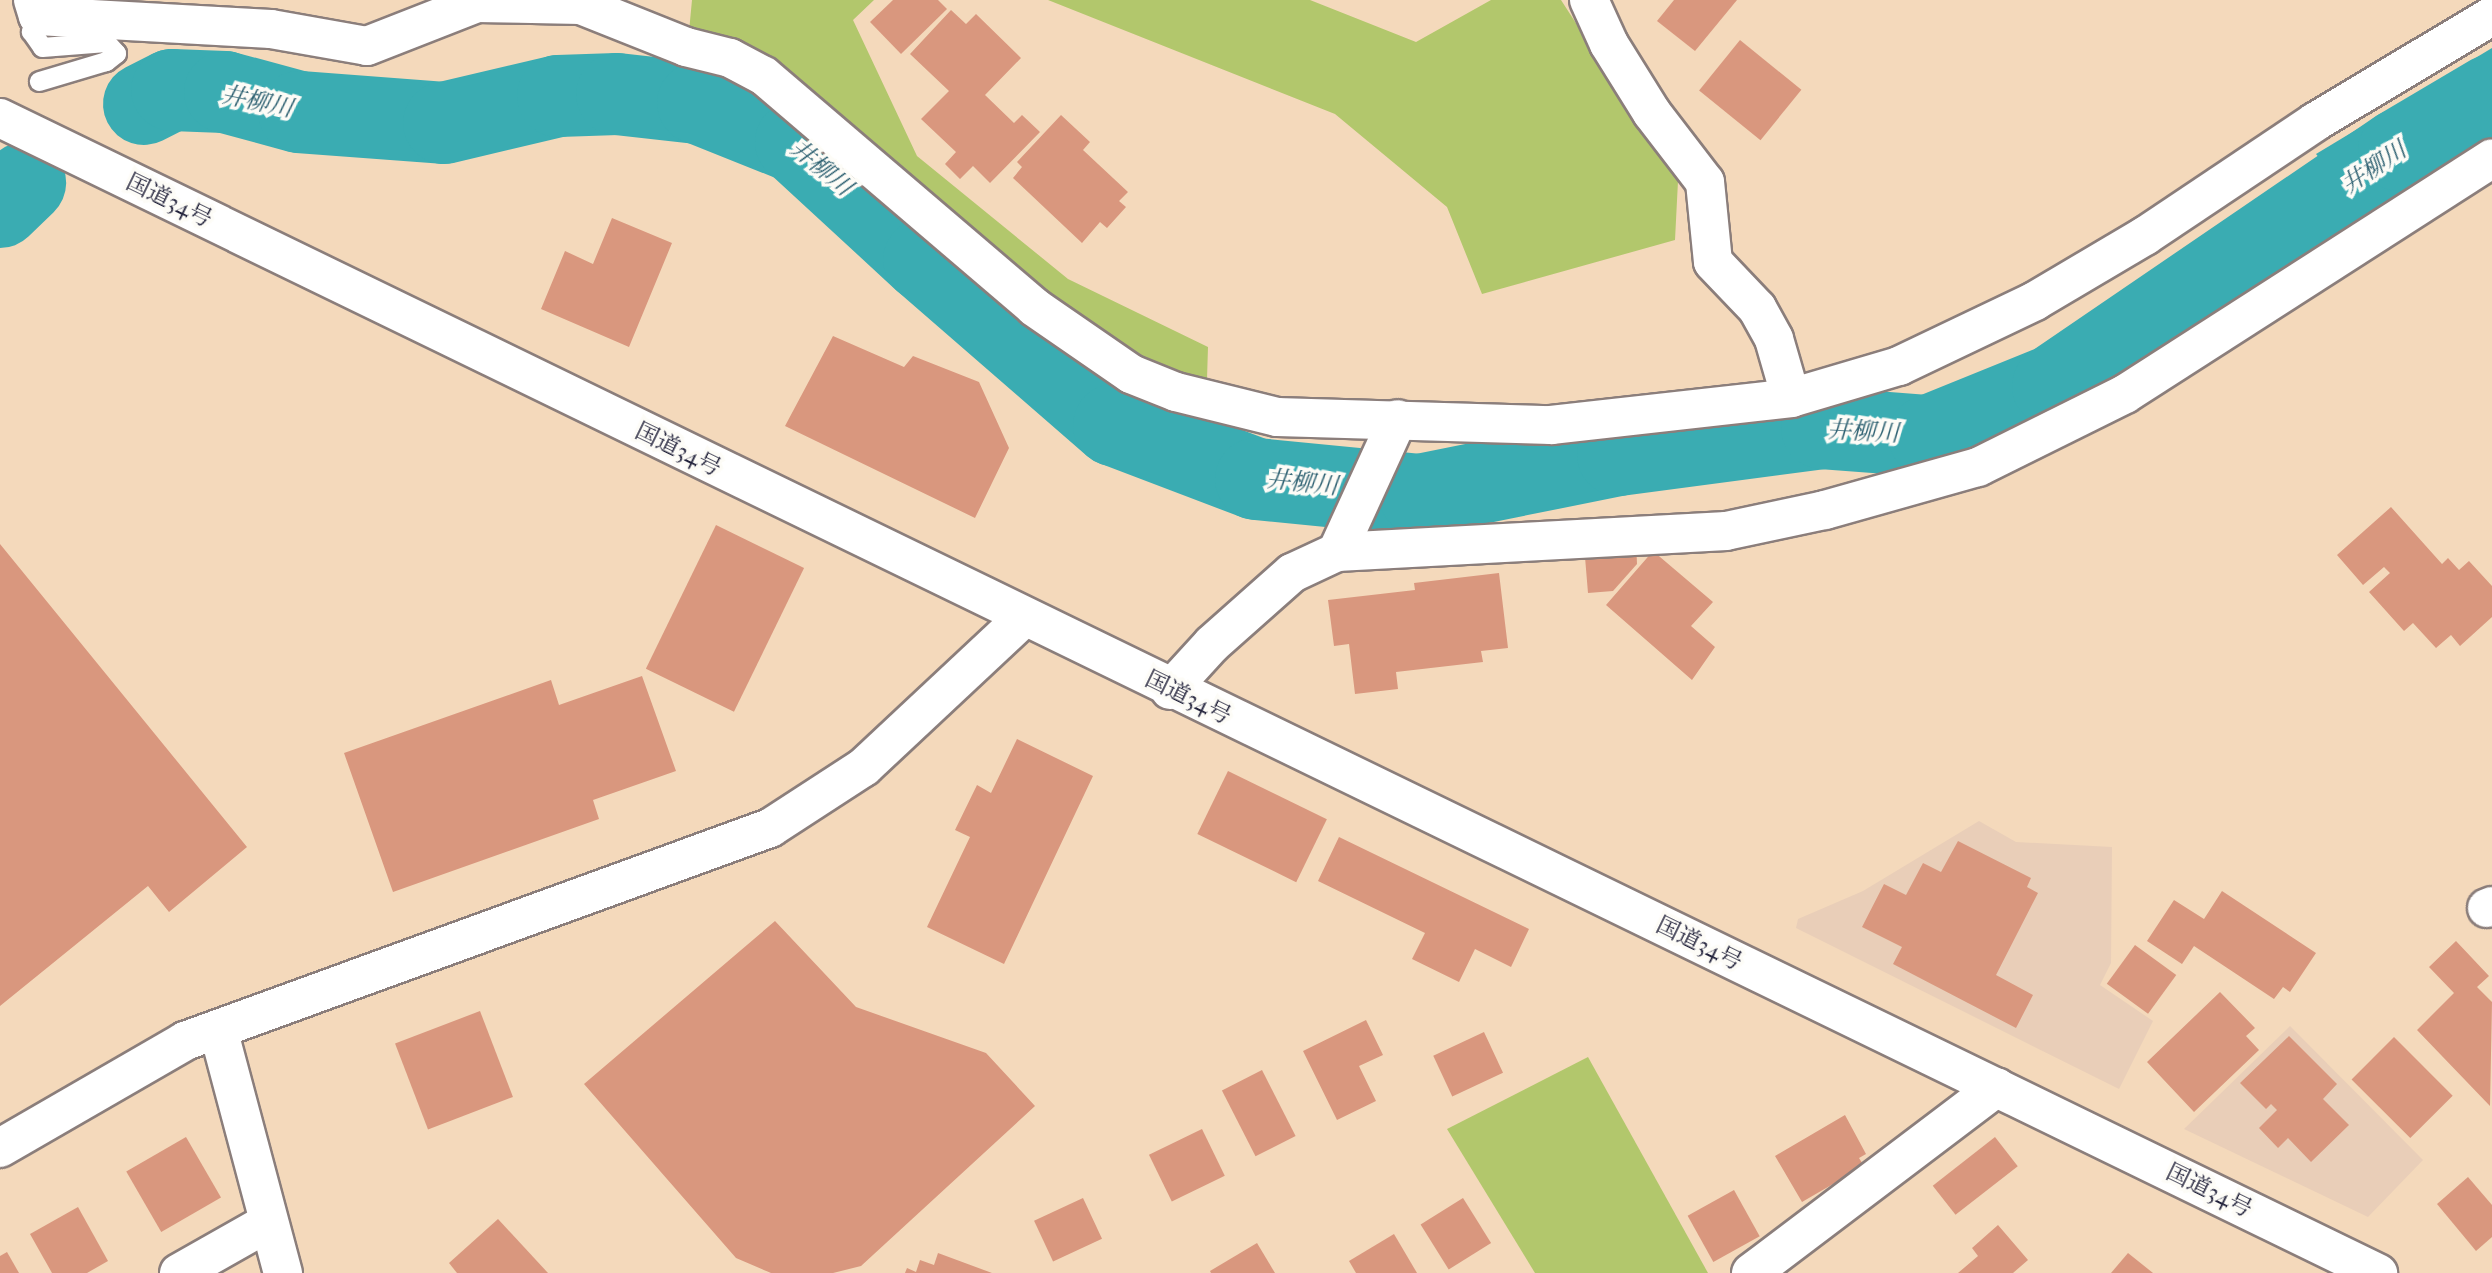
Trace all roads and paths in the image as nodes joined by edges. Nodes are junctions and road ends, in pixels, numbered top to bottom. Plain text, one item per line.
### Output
1 (1589, 0) edge
2 (36, 8) edge
3 (2492, 16) edge
4 (38, 81) dead end
5 (0, 118) edge
6 (2492, 158) edge
7 (1791, 398) junction
8 (1398, 419) junction
9 (1337, 552) junction
10 (1022, 619) junction
11 (1170, 690) junction
12 (218, 1029) junction
13 (1997, 1087) junction
14 (0, 1148) edge
15 (269, 1222) junction
16 (179, 1273) edge
17 (283, 1273) edge
18 (1751, 1273) edge
19 (2378, 1273) edge

1 - 7 main road
2 - 4 lane
2 - 8 main road
3 - 7 main road
5 - 10 main road, 国道34号
6 - 9 main road
7 - 8 main road
8 - 9 main road
9 - 11 main road
10 - 11 main road, 国道34号
10 - 12 main road
11 - 13 main road, 国道34号
12 - 14 main road
12 - 15 main road
13 - 18 main road
13 - 19 main road, 国道34号
15 - 16 main road
15 - 17 main road

